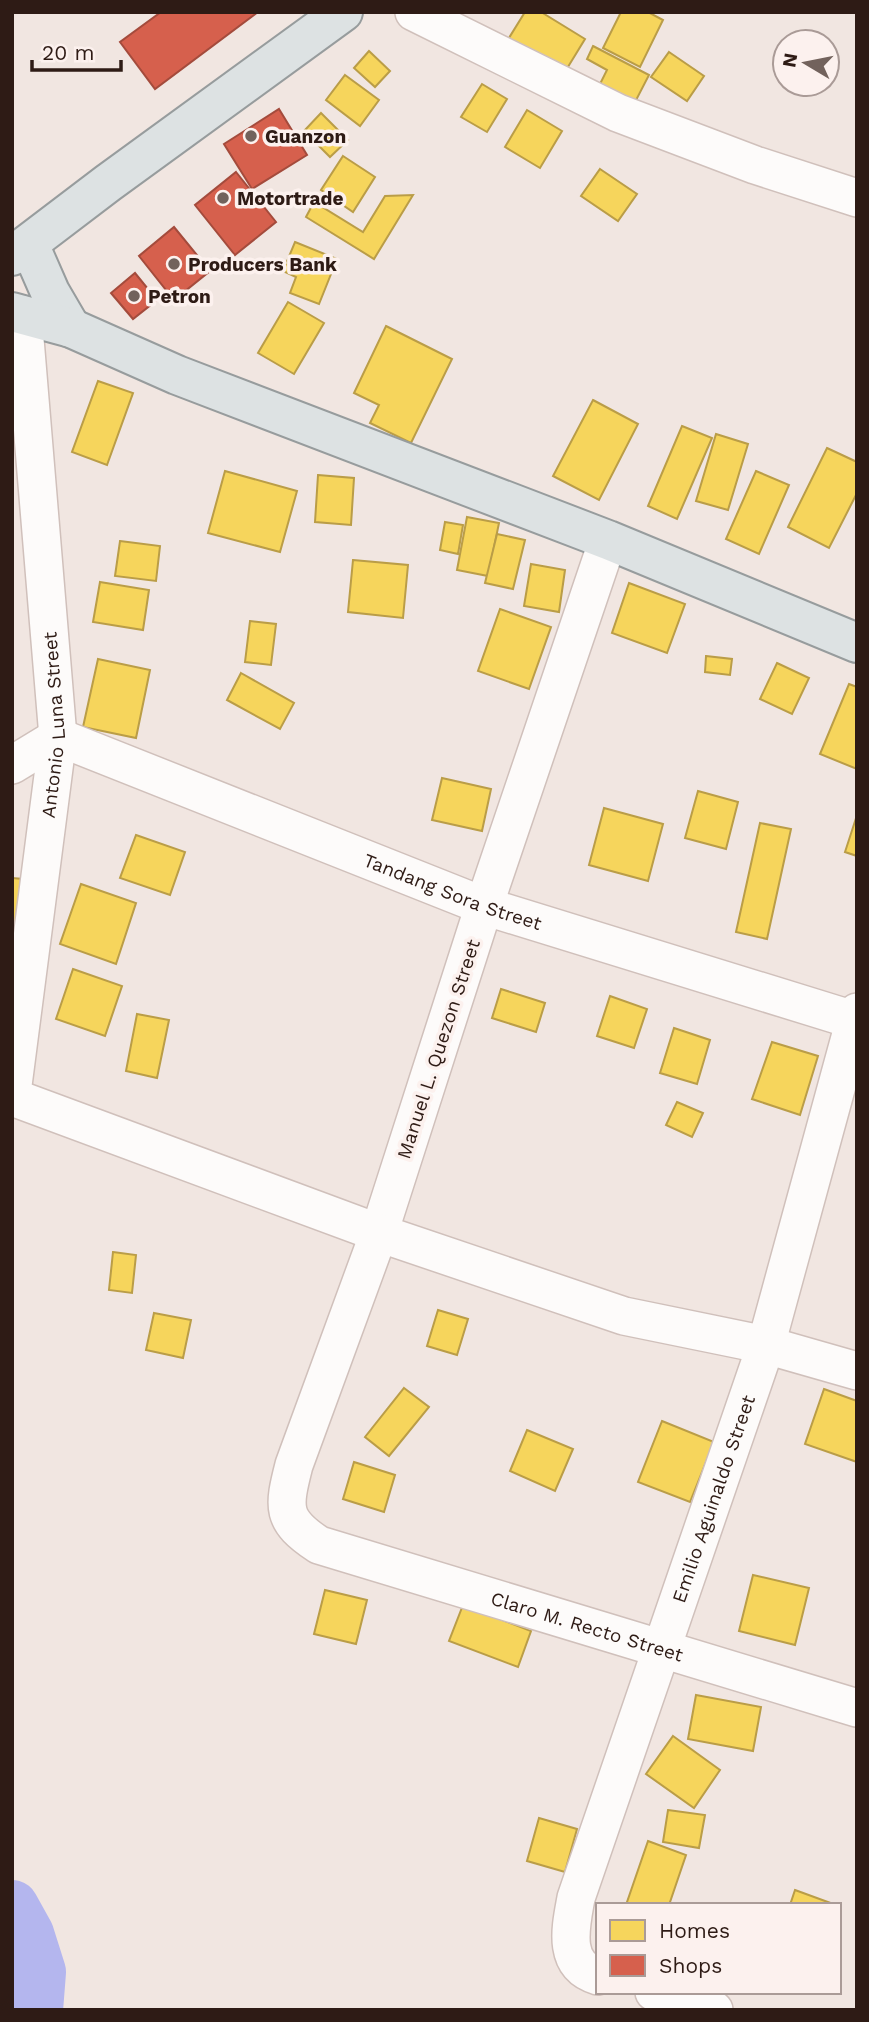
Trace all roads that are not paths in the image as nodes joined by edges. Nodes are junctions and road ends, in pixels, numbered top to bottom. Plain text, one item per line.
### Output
1 (344, 12) edge
2 (414, 12) edge
3 (857, 198) edge
4 (21, 250) edge
5 (18, 314) edge
6 (71, 328) junction
7 (608, 540) junction
8 (857, 643) edge
9 (58, 737) junction
10 (12, 765) edge
11 (484, 906) junction
12 (856, 1018) edge
13 (12, 1095) edge
14 (379, 1233) junction
15 (766, 1345) junction
16 (857, 1371) edge
17 (319, 1545) joint
18 (662, 1649) junction
19 (857, 1708) edge
20 (595, 1975) edge
21 (661, 1994) edge
22 (714, 2010) edge

1 - 4 main road
2 - 3 street
4 - 6 main road
5 - 6 main road
5 - 9 street, Antonio Luna Street
6 - 7 main road
7 - 8 main road
7 - 11 street, Manuel L. Quezon Street
9 - 10 street
9 - 11 street, Tandang Sora Street
9 - 13 street, Antonio Luna Street
11 - 12 street, Tandang Sora Street
11 - 14 street, Manuel L. Quezon Street
12 - 15 street, Emilio Aguinaldo Street
13 - 14 street
14 - 15 street
14 - 17 street, Manuel L. Quezon Street
15 - 16 street
15 - 18 street, Emilio Aguinaldo Street
17 - 18 street, Claro M. Recto Street
18 - 19 street, Claro M. Recto Street
18 - 20 street, Emilio Aguinaldo Street
21 - 22 street

